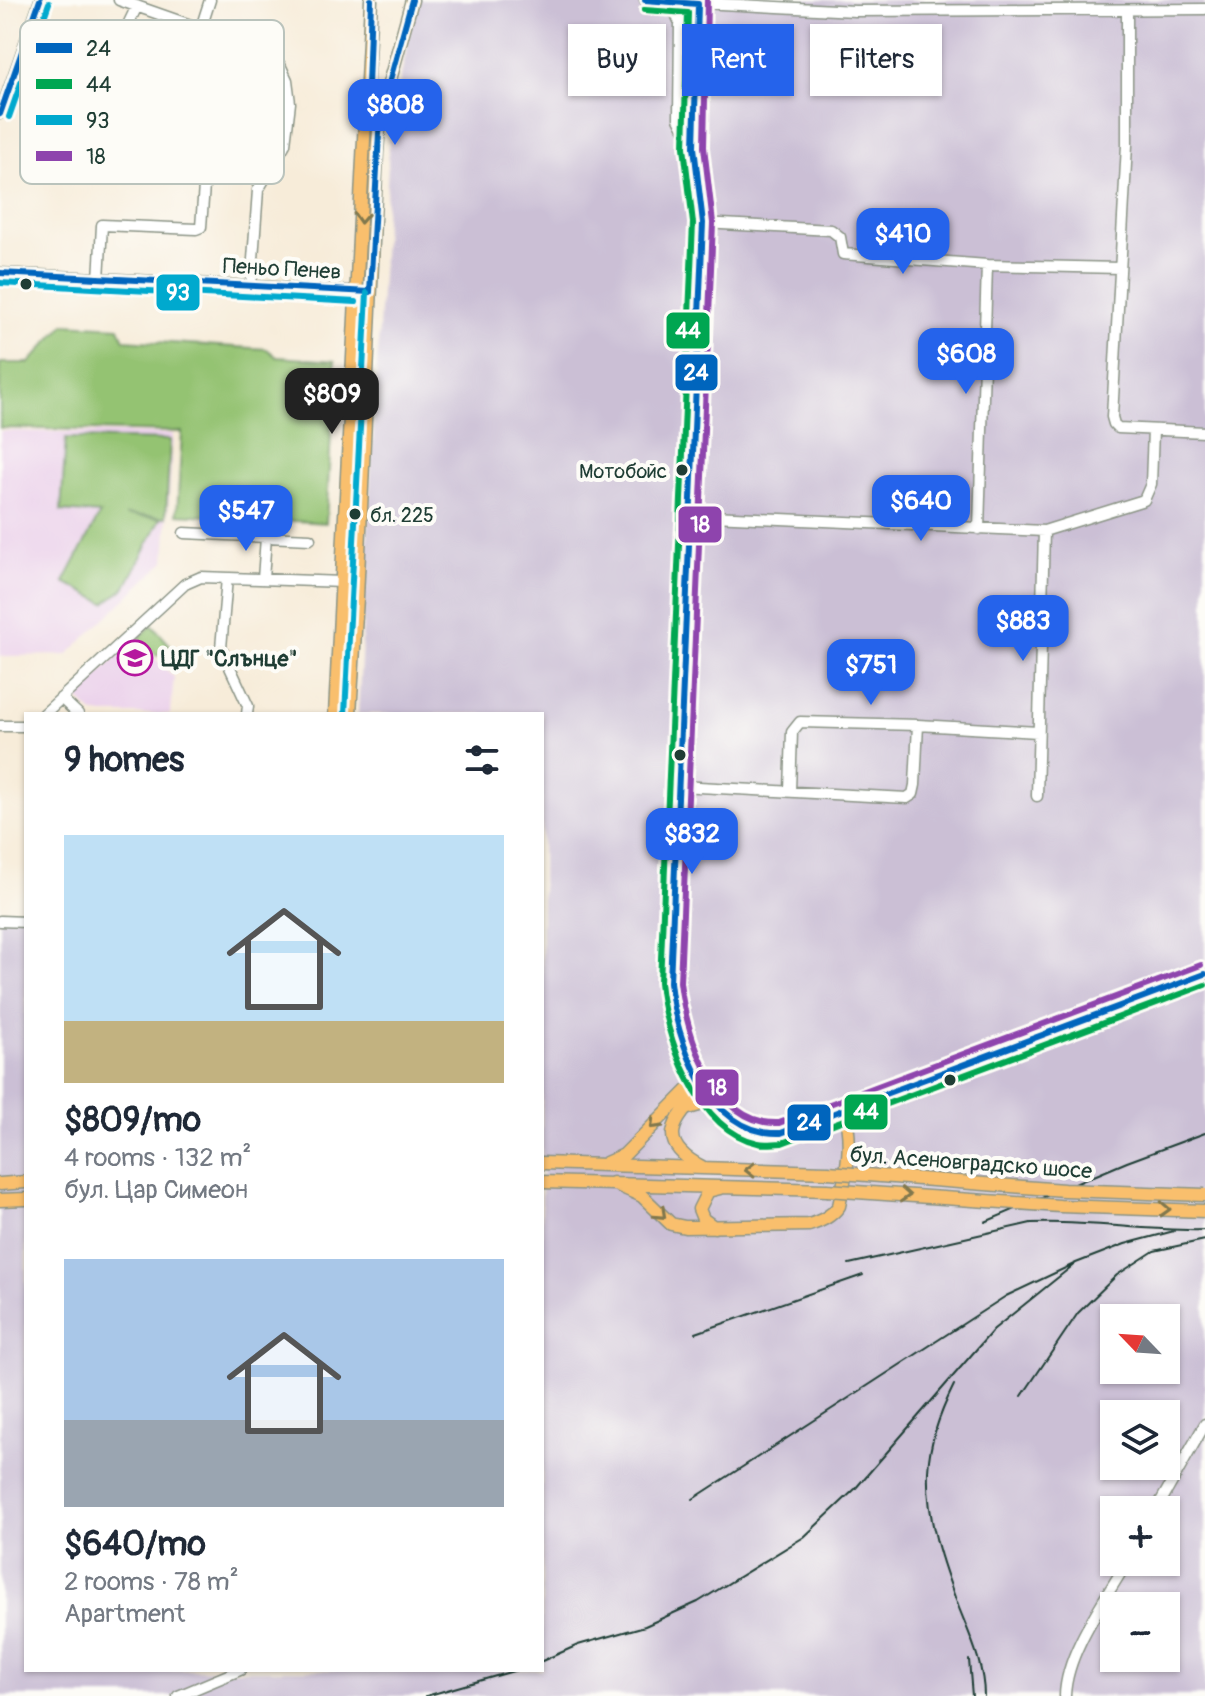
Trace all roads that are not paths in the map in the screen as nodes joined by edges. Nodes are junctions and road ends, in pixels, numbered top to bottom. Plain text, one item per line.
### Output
1 (40, 0) edge
2 (119, 0) edge
3 (210, 0) edge
4 (371, 0) edge
5 (412, 0) edge
6 (651, 1) edge
7 (698, 4) junction
8 (137, 6) junction
9 (1205, 9) edge
10 (1127, 11) junction
11 (33, 20) edge
12 (130, 20) edge
13 (178, 20) edge
14 (204, 20) edge
15 (20, 57) edge
16 (284, 74) edge
17 (0, 114) edge
18 (285, 144) edge
19 (694, 147) junction
20 (205, 184) edge
21 (262, 184) edge
22 (703, 223) junction
23 (987, 265) junction
24 (1120, 268) junction
25 (0, 273) edge
26 (99, 280) junction
27 (251, 287) junction
28 (364, 292) junction
29 (1153, 430) junction
30 (1205, 432) edge
31 (690, 515) junction
32 (979, 529) junction
33 (1044, 531) junction
34 (184, 533) dead end
35 (266, 537) junction
36 (310, 539) dead end
37 (227, 578) junction
38 (263, 579) junction
39 (343, 582) junction
40 (61, 698) junction
41 (46, 712) edge
42 (76, 712) edge
43 (247, 712) edge
44 (335, 712) edge
45 (350, 712) edge
46 (918, 725) junction
47 (0, 726) edge
48 (24, 726) edge
49 (1038, 732) junction
50 (680, 786) junction
51 (790, 791) junction
52 (1037, 796) dead end
53 (0, 921) edge
54 (24, 922) edge
55 (1205, 974) edge
56 (703, 1082) junction
57 (720, 1107) junction
58 (685, 1109) junction
59 (844, 1111) junction
60 (544, 1163) edge
61 (604, 1164) junction
62 (705, 1169) junction
63 (24, 1182) edge
64 (544, 1182) edge
65 (613, 1183) junction
66 (0, 1184) edge
67 (723, 1186) junction
68 (1205, 1195) edge
69 (24, 1199) edge
70 (0, 1200) edge
71 (1205, 1211) edge
72 (714, 1227) junction
73 (1205, 1424) edge
74 (1164, 1496) edge
75 (1119, 1576) edge
76 (235, 1672) edge
77 (178, 1696) edge
78 (1065, 1696) edge

1 - 11 street
2 - 8 street
3 - 14 street
4 -> 28 main road
5 - 28 main road
6 - 7 street
6 - 19 street
7 - 10 street
7 - 19 street
8 - 12 street
8 - 13 street
9 - 10 street
10 - 24 street
15 - 17 street
16 - 18 street
19 - 22 street
20 - 26 street
21 - 27 street
22 - 23 street
22 - 31 street
23 - 24 street
23 - 32 street
24 - 29 street
25 - 26 street, Пеньо Пенев
26 - 27 street, Пеньо Пенев
27 - 28 street, Пеньо Пенев
28 - 39 main road
28 - 45 main road
29 - 30 street
29 - 33 street
31 - 32 street
31 - 50 street
32 - 33 street
33 - 49 street
34 - 35 street
35 - 36 street
35 - 38 street
37 - 38 street
37 - 40 street
37 - 43 street
38 - 39 street
39 - 44 main road
40 - 41 street
40 - 42 street
46 - 49 street
46 - 51 street
46 - 51 street
47 - 48 street
49 - 52 street
50 - 51 street
50 - 56 street
53 - 54 street
55 - 59 street
56 - 57 street
56 - 58 main road
56 -> 61 main road
57 - 58 main road
57 - 59 street
58 - 62 main road
59 - 72 main road
60 - 61 main road, бул. Асеновградско шосе
61 - 62 main road, бул. Асеновградско шосе
68 -> 62 main road, бул. Асеновградско шосе, bridge
63 - 66 main road
64 - 65 main road, бул. Асеновградско шосе
65 - 67 main road, бул. Асеновградско шосе
65 -> 72 main road
67 -> 71 main road, бул. Асеновградско шосе, bridge
67 - 72 main road
69 - 70 main road
73 - 74 street
75 - 78 street
76 - 77 street

